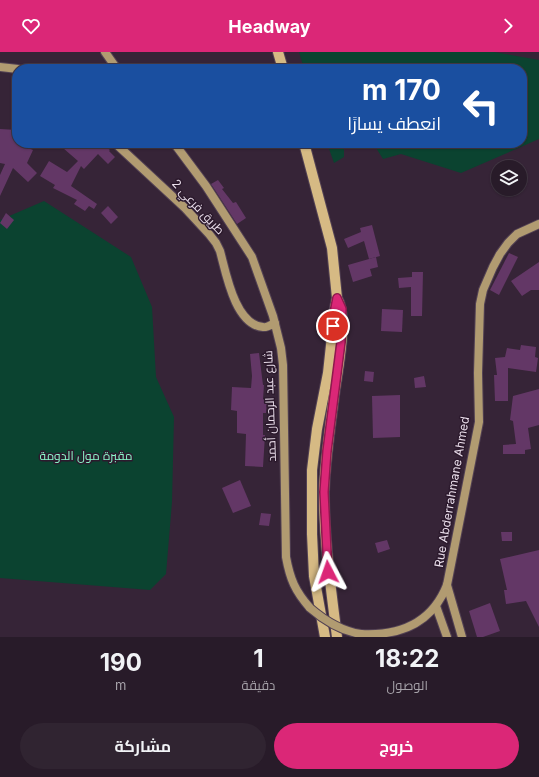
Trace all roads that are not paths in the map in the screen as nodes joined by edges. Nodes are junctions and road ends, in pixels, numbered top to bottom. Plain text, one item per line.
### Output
1 (105, 52) edge
2 (278, 52) edge
3 (113, 64) edge
4 (282, 64) edge
5 (0, 67) edge
6 (12, 68) edge
7 (120, 148) edge
8 (178, 148) edge
9 (305, 148) edge
10 (539, 224) edge
11 (337, 298) junction
12 (275, 323) junction
13 (447, 585) junction
14 (436, 606) junction
15 (361, 634) joint
16 (325, 637) edge
17 (337, 637) edge
18 (447, 637) edge
19 (462, 637) edge

1 - 3 main road
2 - 4 main road
5 - 6 main road
7 - 12 main road, طريق فرعي 2
8 - 12 main road, شارع عبد الرحمان أحمد
9 - 11 main road
10 - 13 main road, Rue Abderrahmane Ahmed
11 - 16 main road
11 - 17 main road
12 - 15 main road, شارع عبد الرحمان أحمد, bridge
13 - 14 main road, Rue Abderrahmane Ahmed
13 - 19 main road
14 - 15 main road, Rue Abderrahmane Ahmed
14 - 18 main road

